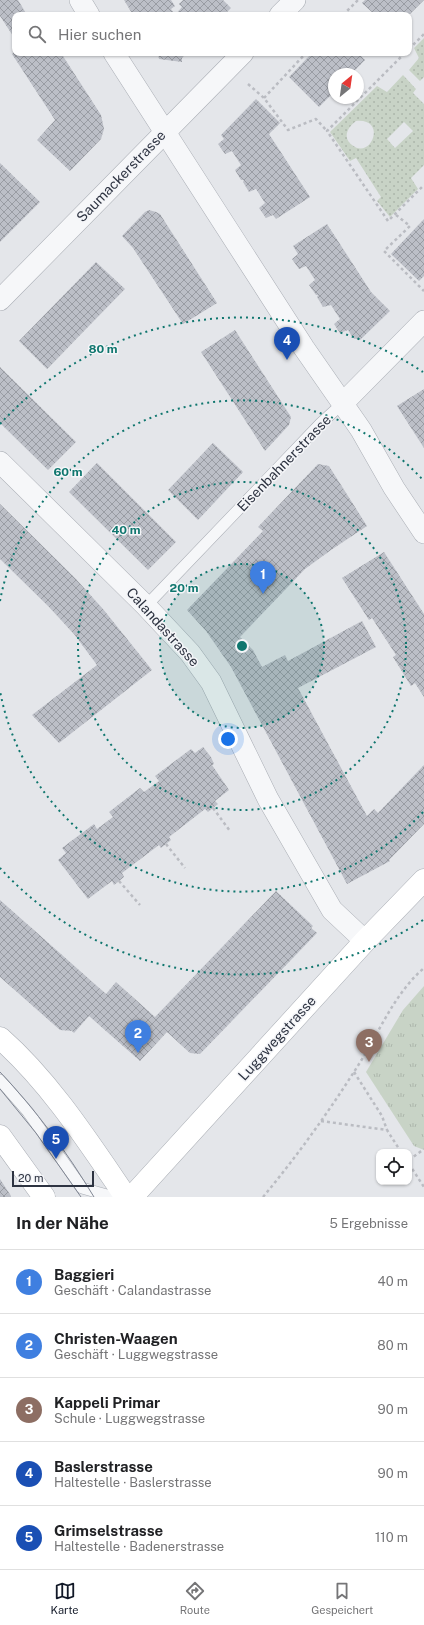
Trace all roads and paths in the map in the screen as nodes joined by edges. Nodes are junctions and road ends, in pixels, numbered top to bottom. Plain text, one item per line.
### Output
1 (80, 0) edge
2 (295, 0) edge
3 (358, 0) edge
4 (87, 12) edge
5 (283, 12) edge
6 (346, 12) edge
7 (424, 34) edge
8 (412, 46) edge
9 (116, 56) edge
10 (240, 56) edge
11 (303, 56) edge
12 (402, 56) edge
13 (248, 84) dead end
14 (264, 98) junction
15 (327, 131) junction
16 (165, 132) junction
17 (424, 185) edge
18 (396, 215) junction
19 (424, 291) edge
20 (0, 300) edge
21 (424, 321) edge
22 (343, 403) junction
23 (0, 462) edge
24 (424, 533) edge
25 (146, 606) junction
26 (213, 808) dead end
27 (230, 831) dead end
28 (166, 844) dead end
29 (185, 868) dead end
30 (424, 880) edge
31 (119, 881) dead end
32 (140, 905) dead end
33 (365, 941) junction
34 (424, 968) edge
35 (0, 1038) edge
36 (354, 1072) junction
37 (0, 1080) edge
38 (320, 1121) junction
39 (387, 1130) junction
40 (0, 1136) edge
41 (399, 1149) edge
42 (424, 1149) edge
43 (412, 1158) edge
44 (412, 1169) edge
45 (424, 1187) edge
46 (44, 1197) edge
47 (114, 1197) edge
48 (126, 1197) edge
49 (132, 1197) edge
50 (263, 1197) edge

1 - 4 street
2 - 5 street
3 - 6 path
7 - 8 path
9 - 16 street
10 - 16 street, Saumackerstrasse
11 - 14 path
12 - 15 path
13 - 14 path
14 - 15 path
15 - 18 path
16 - 20 street, Saumackerstrasse
16 - 22 street
17 - 18 path
18 - 19 path
21 - 22 street, Eisenbahnerstrasse
22 - 24 street
22 - 25 lane, Eisenbahnerstrasse
23 - 25 street, Calandastrasse
25 - 33 street, Calandastrasse
26 - 27 path
28 - 29 path
30 - 33 street, Luggwegstrasse
31 - 32 path
33 - 49 street, Luggwegstrasse
34 - 36 path
35 - 48 street
36 - 38 path
36 - 39 path
37 - 47 lane
38 - 39 path
38 - 50 path
39 - 41 path
40 - 46 street
42 - 43 path
44 - 45 path

